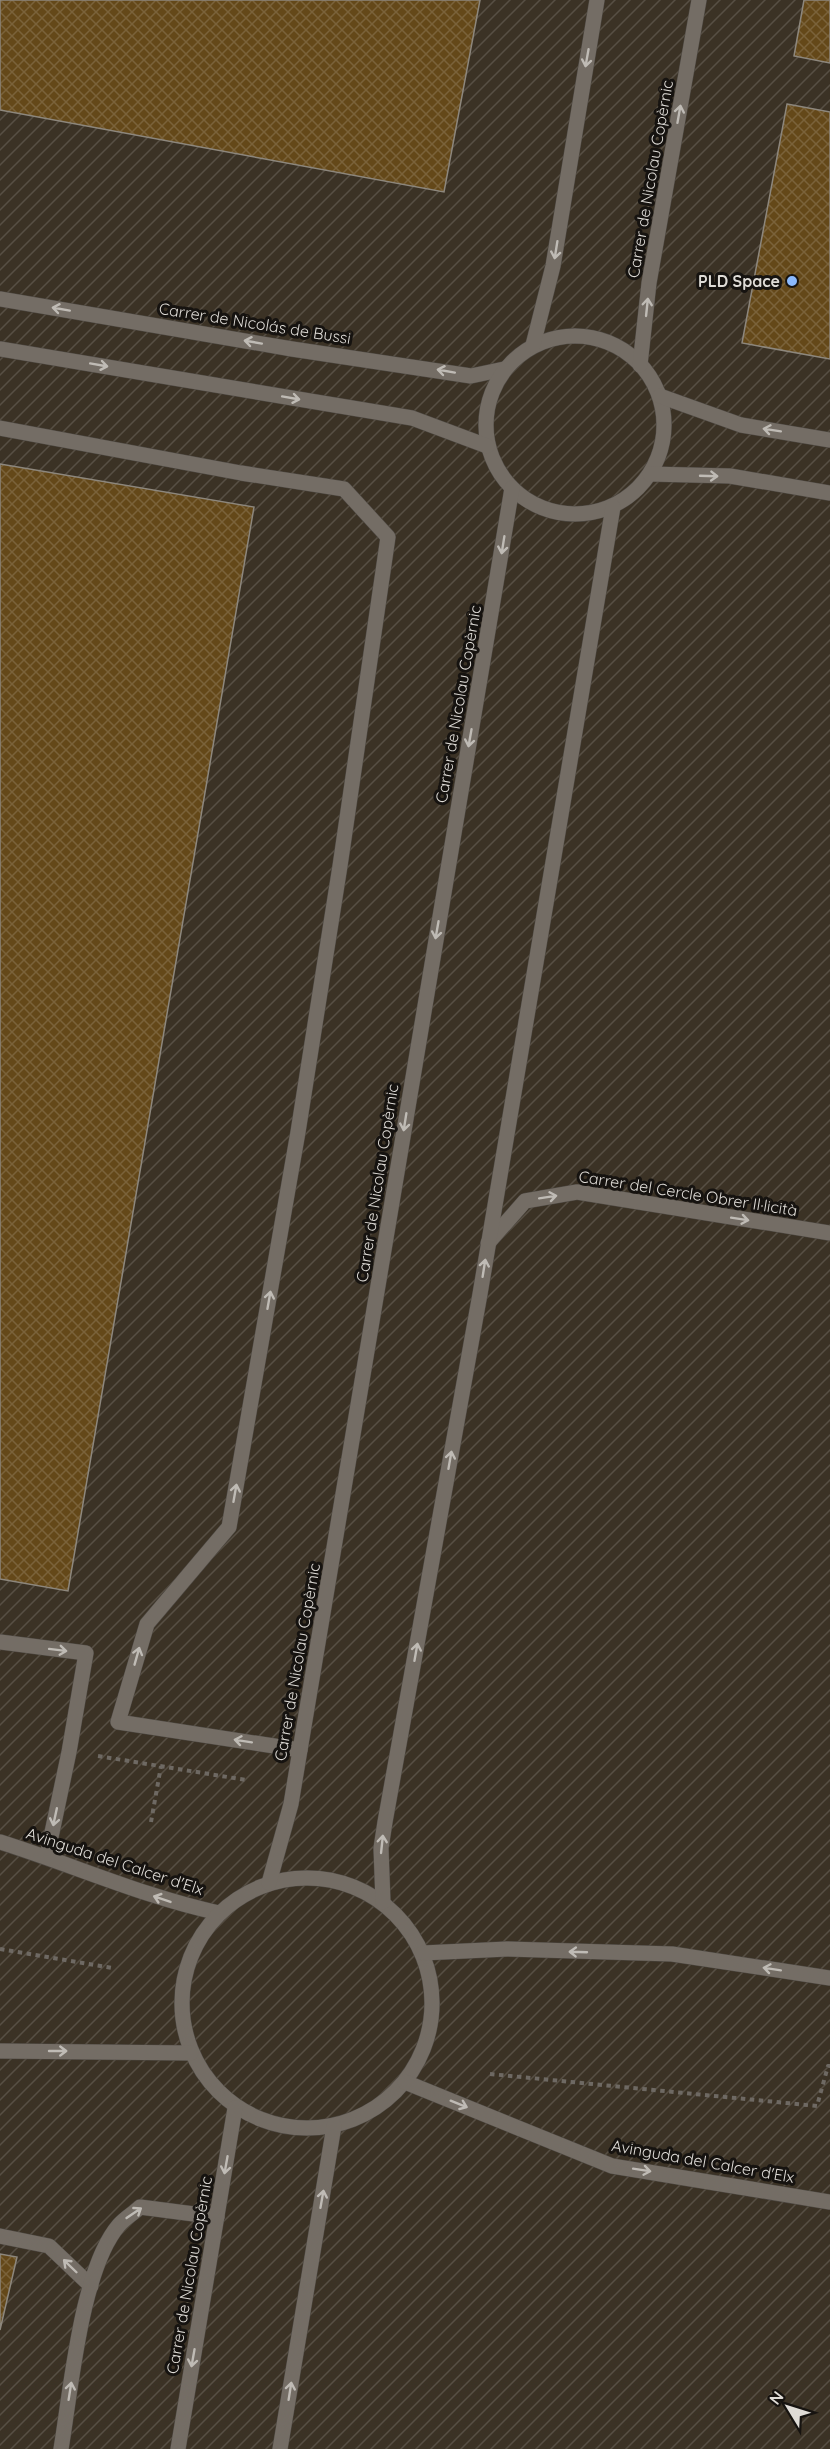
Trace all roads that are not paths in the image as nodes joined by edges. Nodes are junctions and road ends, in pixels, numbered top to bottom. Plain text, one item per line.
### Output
1 (597, 0) edge
2 (699, 0) edge
3 (0, 299) edge
4 (534, 345) junction
5 (0, 349) edge
6 (640, 365) junction
7 (504, 369) junction
8 (660, 396) junction
9 (0, 428) edge
10 (830, 440) edge
11 (487, 446) junction
12 (650, 474) junction
13 (512, 488) junction
14 (830, 494) edge
15 (613, 507) junction
16 (830, 1233) edge
17 (488, 1243) junction
18 (0, 1642) edge
19 (300, 1750) junction
20 (0, 1842) edge
21 (47, 1857) junction
22 (269, 1883) junction
23 (382, 1902) junction
24 (219, 1913) junction
25 (423, 1953) junction
26 (830, 1978) edge
27 (0, 2051) edge
28 (191, 2054) junction
29 (405, 2082) junction
30 (235, 2108) junction
31 (334, 2127) junction
32 (830, 2202) edge
33 (217, 2217) junction
34 (0, 2236) edge
35 (91, 2286) junction
36 (61, 2449) edge
37 (178, 2449) edge
38 (280, 2449) edge

1 -> 4 street
6 -> 2 street, Carrer de Nicolau Copèrnic
7 -> 3 street, Carrer de Nicolás de Bussi
4 - 6 street
4 - 7 street
5 -> 11 street
6 - 8 street
7 - 11 street
10 -> 8 street
8 - 12 street
19 -> 9 street
11 - 13 street
12 -> 14 street
12 - 15 street
13 - 15 street
13 -> 19 street, Carrer de Nicolau Copèrnic
15 - 17 street
17 -> 16 street, Carrer del Cercle Obrer Il·licità
23 -> 17 street
18 -> 21 street
19 - 22 street, Carrer de Nicolau Copèrnic
20 - 21 street, Avinguda del Calcer d'Elx
24 -> 21 street, Avinguda del Calcer d'Elx
22 - 23 street
22 - 24 street
23 - 25 street
24 - 28 street
26 -> 25 street
25 - 29 street
27 -> 28 street
28 - 30 street
29 - 31 street
29 -> 32 street, Avinguda del Calcer d'Elx
30 - 31 street
30 -> 33 street, Carrer de Nicolau Copèrnic
38 -> 31 street
35 -> 33 street
33 -> 37 street, Carrer de Nicolau Copèrnic
35 -> 34 street
36 -> 35 street

